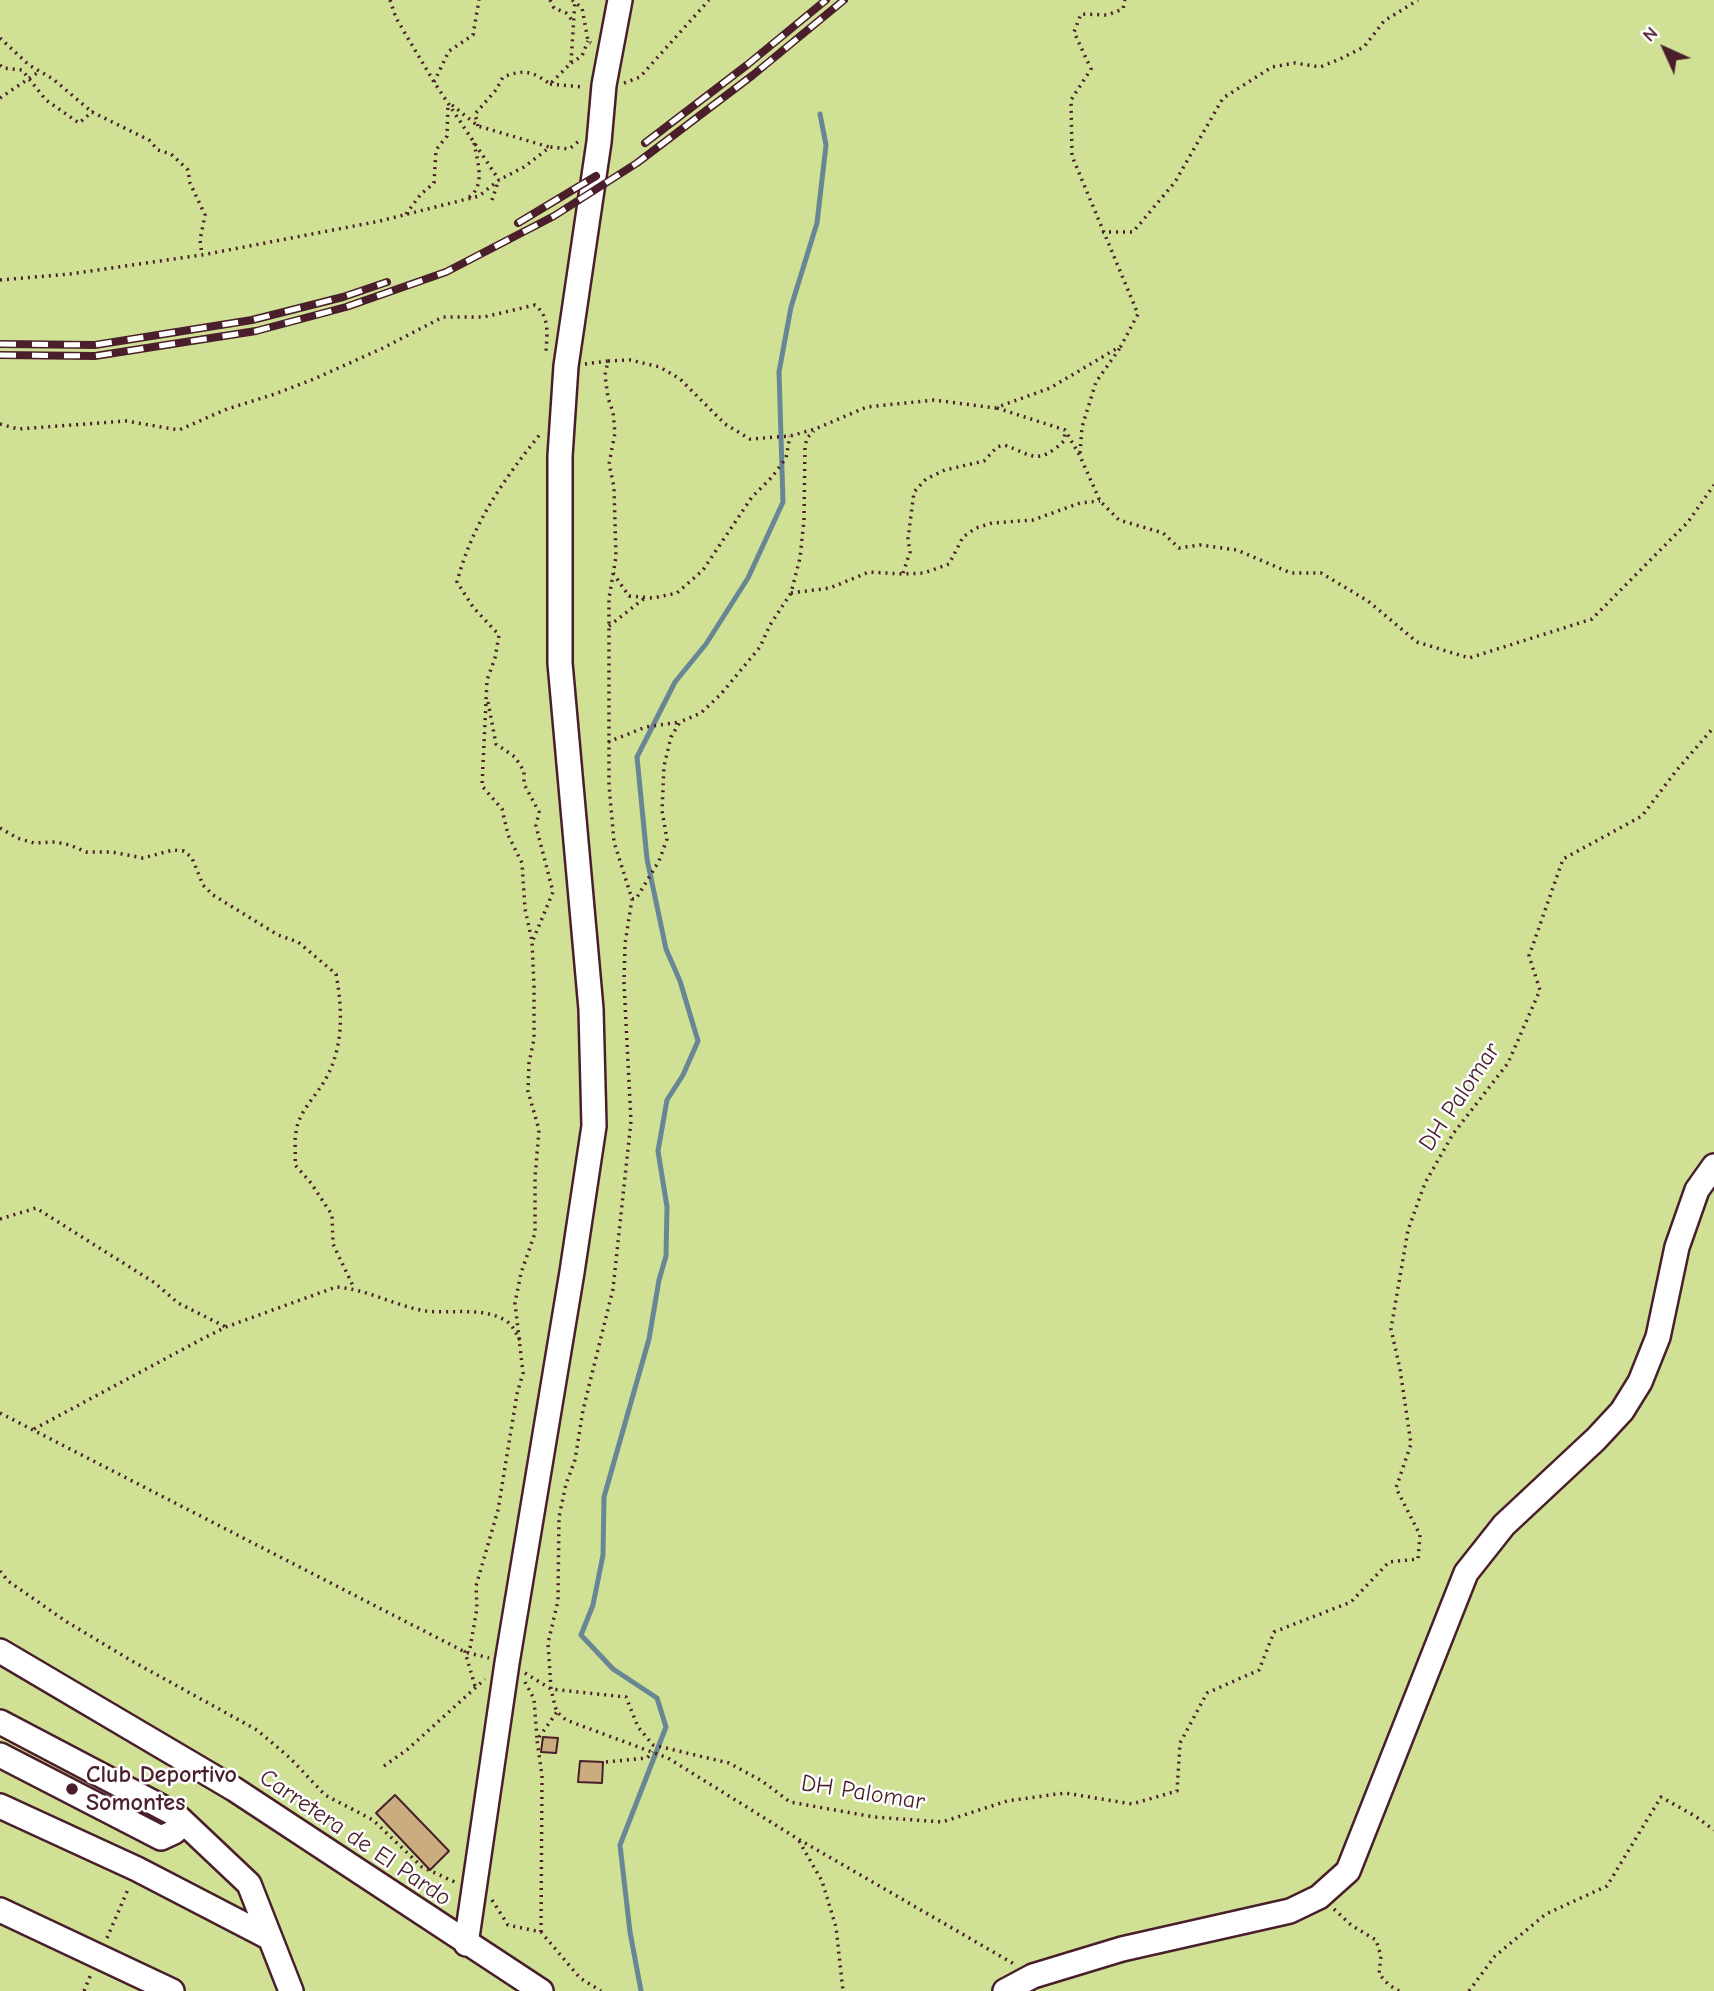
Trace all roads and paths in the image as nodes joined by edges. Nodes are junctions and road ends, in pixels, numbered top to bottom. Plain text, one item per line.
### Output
1 (390, 0) edge
2 (479, 0) edge
3 (550, 0) edge
4 (574, 0) edge
5 (620, 0) edge
6 (709, 0) edge
7 (1125, 0) edge
8 (1418, 0) edge
9 (574, 22) junction
10 (0, 38) edge
11 (588, 41) junction
12 (610, 50) junction
13 (571, 63) junction
14 (1, 66) edge
15 (40, 71) junction
16 (0, 73) edge
17 (30, 79) junction
18 (434, 82) junction
19 (550, 84) junction
20 (613, 84) junction
21 (1, 97) edge
22 (447, 102) junction
23 (92, 112) junction
24 (478, 126) junction
25 (473, 140) junction
26 (599, 142) junction
27 (550, 147) junction
28 (499, 180) junction
29 (465, 200) junction
30 (492, 200) dead end
31 (405, 215) junction
32 (1102, 232) junction
33 (202, 255) junction
34 (0, 280) edge
35 (1121, 346) junction
36 (546, 351) dead end
37 (608, 361) junction
38 (566, 366) junction
39 (995, 408) junction
40 (0, 424) edge
41 (816, 429) junction
42 (1065, 430) junction
43 (790, 436) junction
44 (560, 456) junction
45 (1080, 456) junction
46 (1714, 485) edge
47 (1100, 501) junction
48 (613, 573) junction
49 (903, 574) junction
50 (792, 593) junction
51 (646, 597) junction
52 (609, 626) junction
53 (487, 696) junction
54 (680, 722) junction
55 (1714, 727) edge
56 (608, 741) junction
57 (0, 828) edge
58 (632, 899) junction
59 (532, 941) junction
60 (1714, 1166) edge
61 (0, 1219) edge
62 (354, 1288) junction
63 (226, 1327) junction
64 (521, 1343) junction
65 (0, 1413) edge
66 (34, 1429) junction
67 (0, 1571) edge
68 (0, 1651) edge
69 (465, 1652) junction
70 (507, 1663) junction
71 (475, 1686) junction
72 (551, 1689) junction
73 (557, 1712) junction
74 (0, 1723) edge
75 (537, 1741) junction
76 (653, 1745) junction
77 (653, 1752) junction
78 (0, 1755) edge
79 (606, 1762) dead end
80 (384, 1766) dead end
81 (0, 1806) edge
82 (183, 1823) junction
83 (1714, 1830) edge
84 (799, 1839) junction
85 (137, 1869) junction
86 (457, 1883) dead end
87 (481, 1895) dead end
88 (1319, 1897) junction
89 (0, 1910) edge
90 (541, 1932) junction
91 (270, 1938) junction
92 (466, 1944) junction
93 (99, 1956) junction
94 (1033, 1976) junction
95 (538, 1990) edge
96 (83, 1991) edge
97 (172, 1991) edge
98 (291, 1991) edge
99 (601, 1991) edge
100 (843, 1991) edge
101 (1005, 1991) edge
102 (1399, 1991) edge
103 (1469, 1991) edge

1 - 18 path
2 - 18 path
3 - 9 path
4 - 9 path
4 - 11 path
5 - 12 street
6 - 20 path
7 - 32 path
8 - 32 path
9 - 13 path
10 - 15 path
11 - 12 path
11 - 13 path
12 - 20 street
13 - 19 path
14 - 16 path
14 - 17 path
15 - 17 path
15 - 23 path
17 - 21 path
17 - 23 path
18 - 22 path
19 - 20 path
19 - 24 path
20 - 26 street
22 - 24 path
22 - 25 path
22 - 31 path
23 - 33 path
24 - 27 path
25 - 28 path
25 - 29 path
26 - 27 path
26 - 38 street
27 - 28 path
28 - 29 path
28 - 30 path
29 - 31 path
31 - 33 path
32 - 35 path
33 - 34 path
35 - 39 path
35 - 45 path
36 - 40 path
37 - 38 path
37 - 43 path
37 - 48 path
38 - 44 street
39 - 41 path
39 - 42 path
41 - 43 path
41 - 50 path
42 - 45 path
42 - 49 path
43 - 51 path
44 - 53 path
44 - 70 street
45 - 47 path
46 - 47 path
47 - 49 path
48 - 51 path
48 - 52 path
49 - 50 path
50 - 54 path
51 - 52 path
52 - 56 path
53 - 59 path
53 - 59 path
54 - 56 path
54 - 58 path
55 - 76 path, DH Palomar
56 - 58 path
57 - 62 path
58 - 72 path
59 - 64 path
60 - 88 street
61 - 63 path
62 - 63 path
62 - 64 path
63 - 66 path
64 - 69 path
65 - 66 path
66 - 69 path
67 - 86 path
68 - 92 street, Carretera de El Pardo
69 - 70 path
69 - 71 path
70 - 71 path
70 - 92 street
71 - 80 path
72 - 73 path
72 - 75 path
72 - 76 path
73 - 75 path
73 - 77 path
74 - 82 street
75 - 90 path
76 - 77 path
77 - 79 path
77 - 84 path
78 - 82 street
81 - 85 street
82 - 91 street
83 - 103 path
84 - 94 path
84 - 100 path
85 - 91 street
85 - 93 path
87 - 90 path
88 - 94 street
88 - 102 path
89 - 93 street
90 - 99 path
91 - 98 street
92 - 95 street, Carretera de El Pardo
93 - 96 path
93 - 97 street
94 - 101 street

